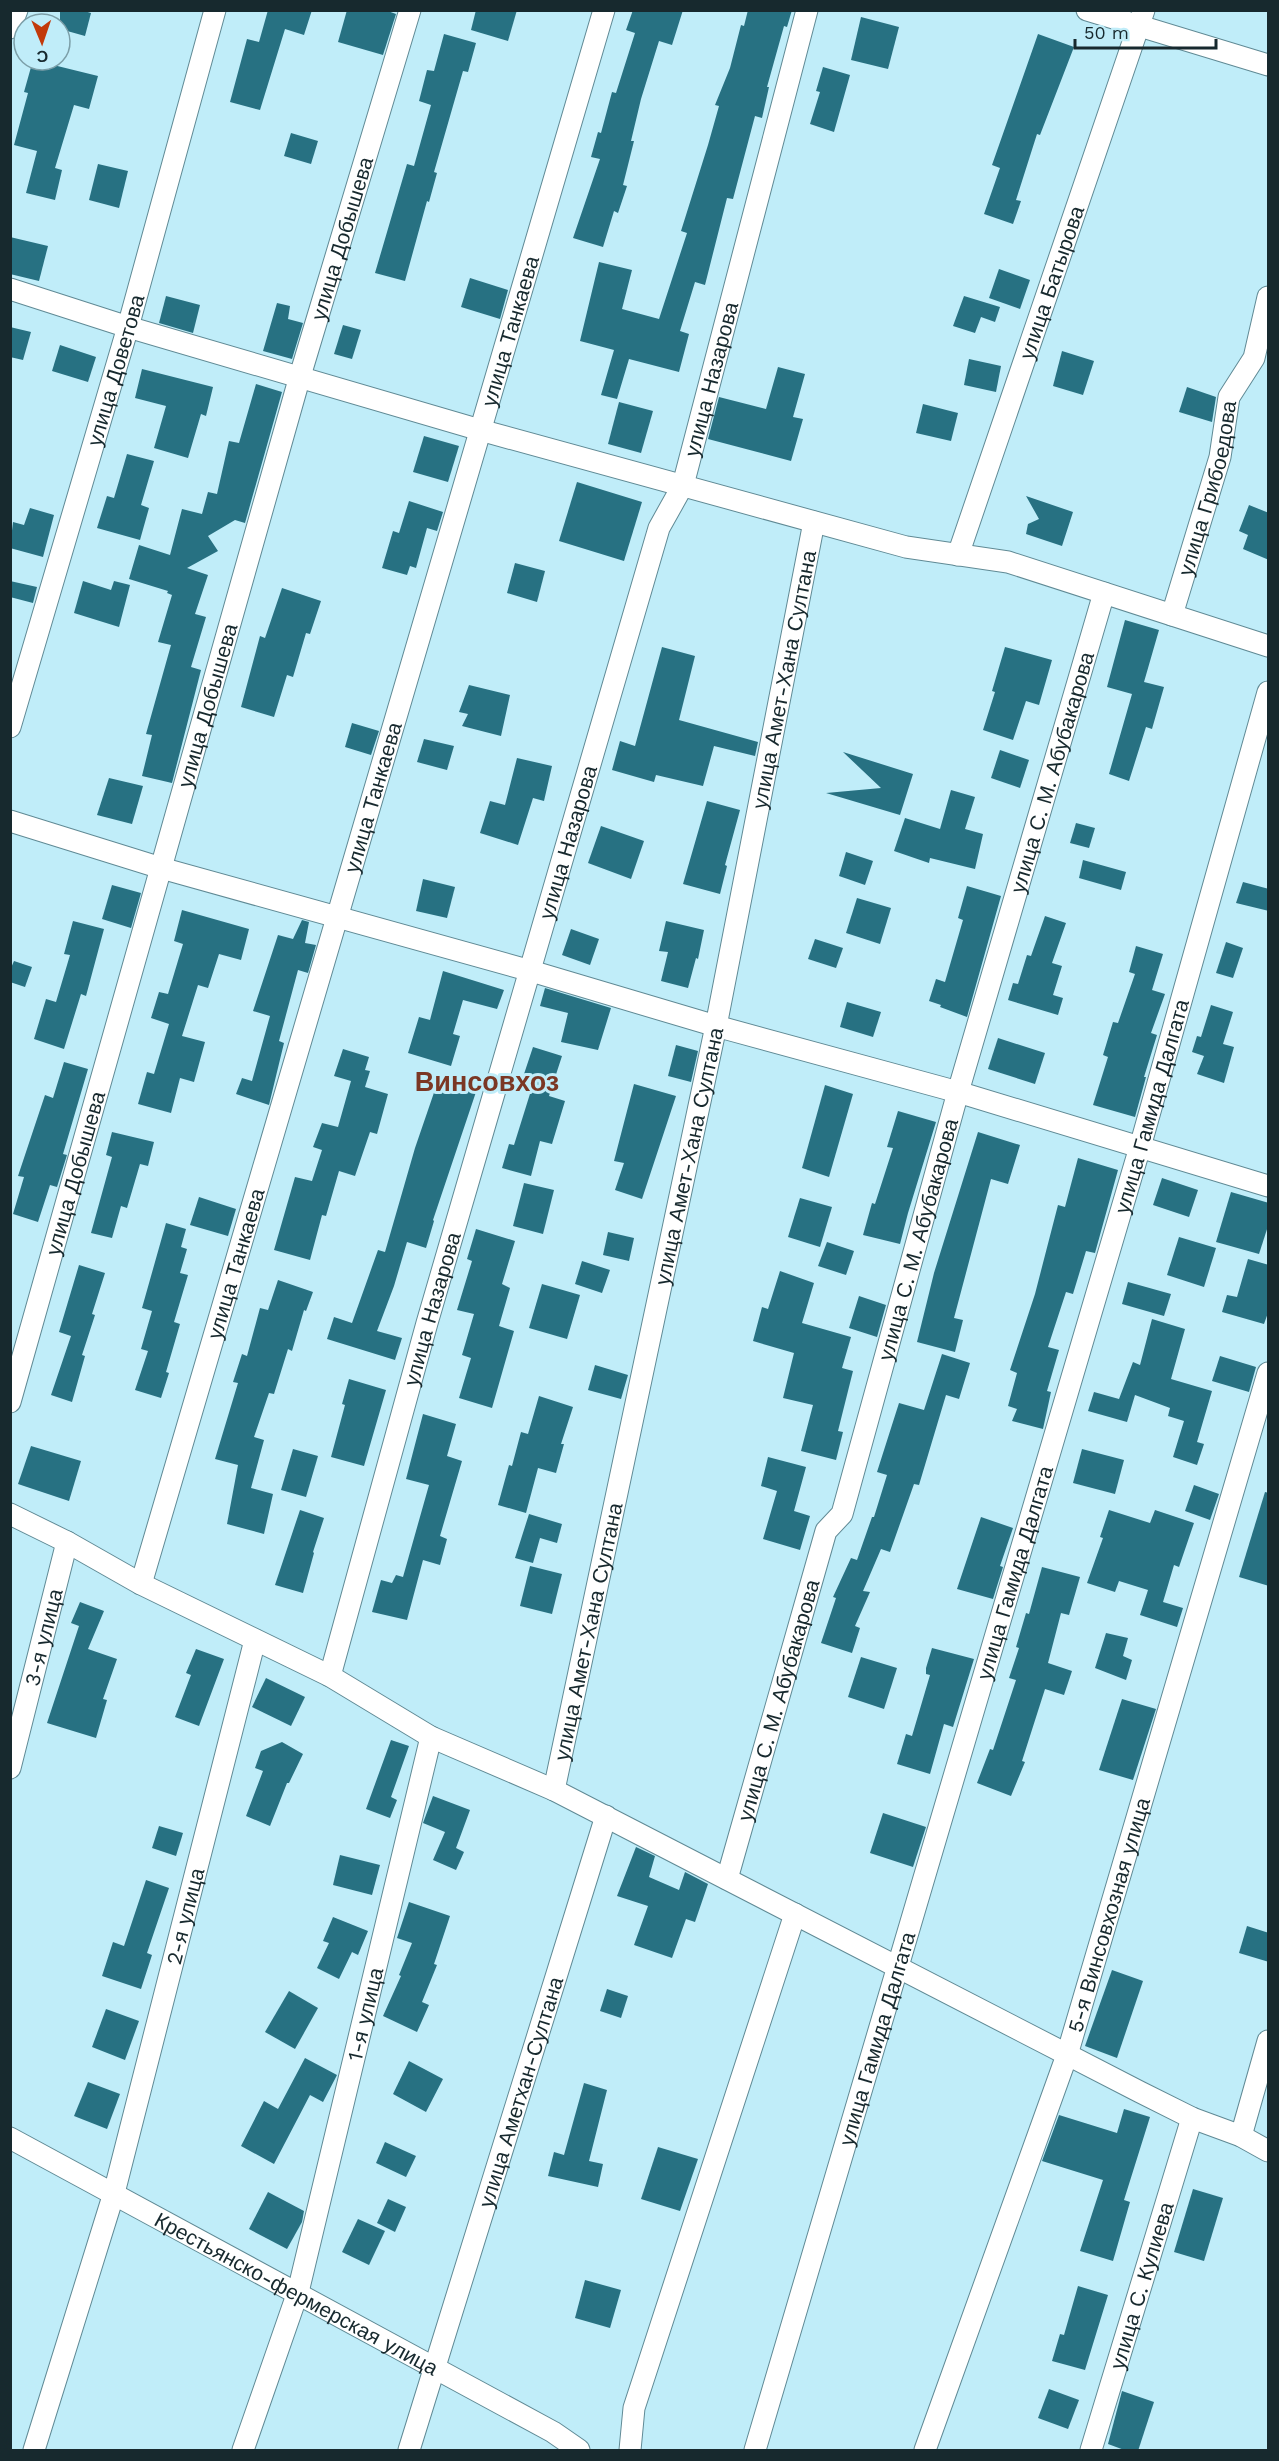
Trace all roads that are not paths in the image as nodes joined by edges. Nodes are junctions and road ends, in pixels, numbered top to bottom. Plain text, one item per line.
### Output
1 (17, 10) edge
2 (215, 10) edge
3 (410, 10) edge
4 (604, 10) edge
5 (807, 10) edge
6 (1087, 10) edge
7 (1141, 18) edge
8 (10, 28) edge
9 (1269, 65) edge
10 (10, 289) edge
11 (1269, 297) edge
12 (128, 327) junction
13 (300, 376) junction
14 (480, 430) junction
15 (683, 485) junction
16 (814, 522) junction
17 (958, 555) junction
18 (1104, 593) junction
19 (1172, 615) junction
20 (1269, 646) edge
21 (1269, 692) edge
22 (10, 727) edge
23 (10, 821) edge
24 (161, 868) junction
25 (338, 917) junction
26 (531, 971) junction
27 (716, 1026) junction
28 (958, 1092) junction
29 (1140, 1147) junction
30 (1269, 1186) edge
31 (1269, 1373) edge
32 (10, 1402) edge
33 (10, 1514) edge
34 (67, 1542) junction
35 (141, 1584) junction
36 (255, 1640) junction
37 (330, 1676) junction
38 (431, 1737) junction
39 (10, 1768) edge
40 (554, 1790) junction
41 (606, 1816) junction
42 (727, 1879) junction
43 (795, 1914) junction
44 (898, 1968) junction
45 (1269, 2041) edge
46 (1067, 2055) junction
47 (1192, 2118) junction
48 (1241, 2136) junction
49 (10, 2138) edge
50 (1269, 2151) edge
51 (114, 2193) junction
52 (298, 2292) junction
53 (436, 2368) junction
54 (550, 2441) edge
55 (34, 2451) edge
56 (243, 2451) edge
57 (409, 2451) edge
58 (579, 2451) edge
59 (630, 2451) edge
60 (755, 2451) edge
61 (925, 2451) edge
62 (1091, 2451) edge

1 - 8 street
2 - 12 street, улица Доветова
3 - 13 street, улица Добышева
4 - 14 street, улица Танкаева
5 - 15 street, улица Назарова
6 - 7 street
7 - 9 street
7 - 17 street, улица Батырова
10 - 12 street
11 - 19 street, улица Грибоедова
12 - 13 street
12 - 22 street, улица Доветова
13 - 14 street
13 - 24 street, улица Добышева
14 - 15 street
14 - 25 street, улица Танкаева
15 - 16 street
15 - 26 street, улица Назарова
16 - 17 street
16 - 27 street, улица Амет-Хана Султана
17 - 18 street
18 - 19 street
18 - 28 street, улица С. М. Абубакарова
19 - 20 street
21 - 29 street, улица Гамида Далгата
23 - 24 street
24 - 25 street
24 - 32 street, улица Добышева
25 - 26 street
25 - 35 street, улица Танкаева
26 - 27 street
26 - 37 street, улица Назарова
27 - 28 street
27 - 40 street, улица Амет-Хана Султана
28 - 29 street
28 - 42 street, улица С. М. Абубакарова
29 - 30 street
29 - 44 street, улица Гамида Далгата
31 - 46 street, 5-я Винсовхозная улица
33 - 34 street
34 - 35 street
34 - 39 street, 3-я улица
35 - 36 street
36 - 37 street
36 - 51 street, 2-я улица
37 - 38 street
38 - 40 street
38 - 52 street, 1-я улица
40 - 41 street
41 - 42 street
41 - 53 street, улица Аметхан-Султана
42 - 43 street
43 - 44 street
43 - 59 street
44 - 46 street
44 - 60 street, улица Гамида Далгата
45 - 48 street
46 - 47 street
46 - 61 street, 5-я Винсовхозная улица
47 - 48 street
47 - 62 street, улица С. Кулиева
48 - 50 street
49 - 51 street, Крестьянско-фермерская улица
51 - 52 street, Крестьянско-фермерская улица
51 - 55 street, 2-я улица
52 - 53 street, Крестьянско-фермерская улица
52 - 56 street, 1-я улица
53 - 54 street, Крестьянско-фермерская улица
53 - 57 street, улица Аметхан-Султана
54 - 58 street, Крестьянско-фермерская улица

